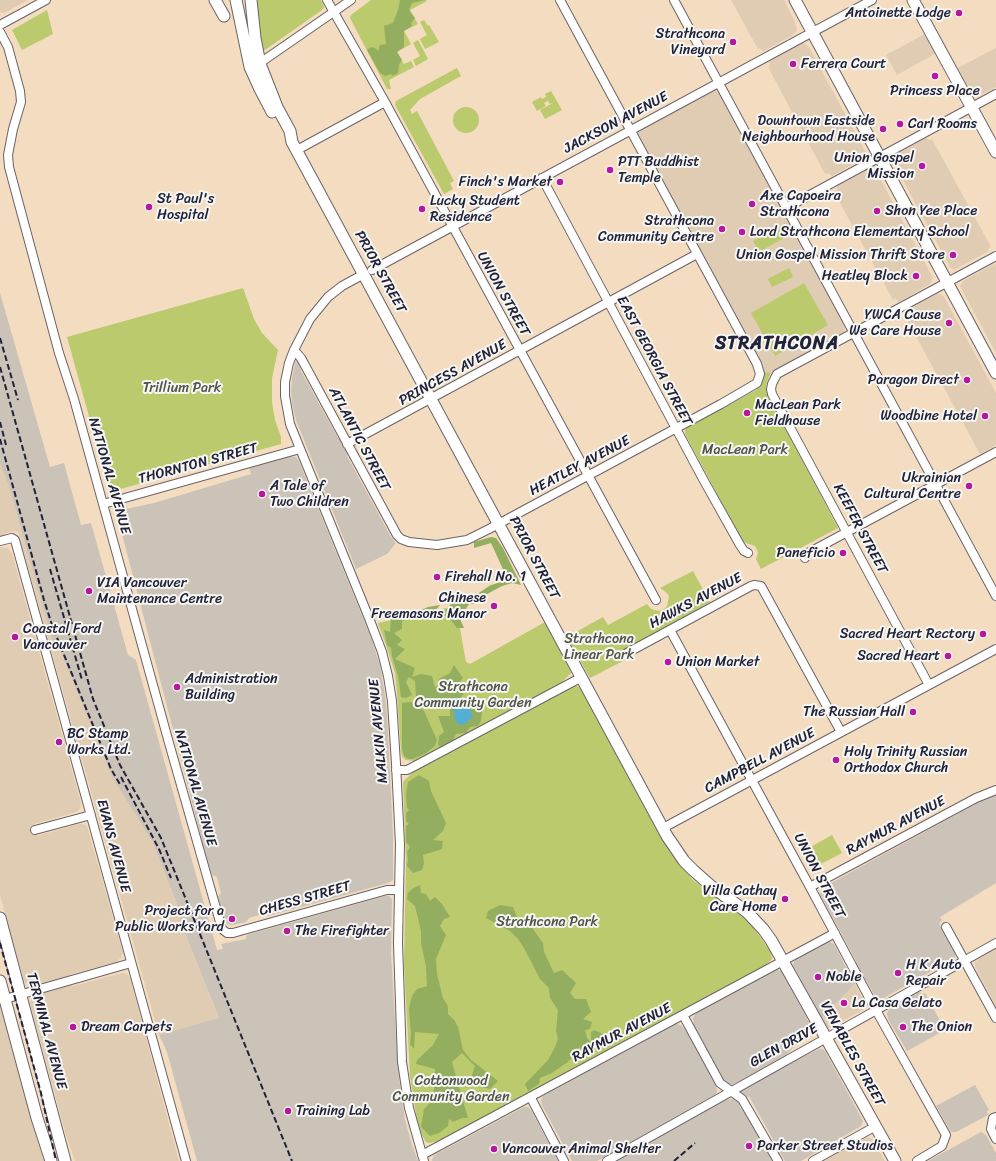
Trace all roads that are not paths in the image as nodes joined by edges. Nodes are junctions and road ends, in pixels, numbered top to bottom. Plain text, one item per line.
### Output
1 (46, 0) edge
2 (215, 0) edge
3 (236, 0) edge
4 (251, 0) edge
5 (327, 0) edge
6 (351, 0) edge
7 (560, 0) edge
8 (674, 0) edge
9 (795, 0) edge
10 (872, 0) edge
11 (913, 0) edge
12 (335, 11) junction
13 (224, 16) dead end
14 (0, 24) edge
15 (0, 32) edge
16 (812, 32) junction
17 (255, 66) junction
18 (719, 82) junction
19 (996, 94) edge
20 (385, 102) junction
21 (971, 107) junction
22 (630, 130) junction
23 (294, 146) junction
24 (996, 152) edge
25 (880, 157) junction
26 (542, 178) junction
27 (786, 208) junction
28 (452, 226) junction
29 (698, 254) junction
30 (996, 256) edge
31 (366, 273) junction
32 (947, 282) junction
33 (608, 303) junction
34 (853, 333) junction
35 (294, 350) junction
36 (520, 351) junction
37 (996, 373) edge
38 (432, 399) junction
39 (676, 428) junction
40 (348, 444) junction
41 (300, 449) junction
42 (996, 452) edge
43 (588, 476) junction
44 (936, 485) junction
45 (103, 504) junction
46 (499, 524) junction
47 (847, 532) junction
48 (401, 539) joint
49 (0, 541) edge
50 (748, 553) dead end
51 (805, 558) dead end
52 (996, 596) edge
53 (656, 600) dead end
54 (670, 630) junction
55 (996, 649) edge
56 (627, 653) dead end
57 (582, 677) junction
58 (929, 685) junction
59 (841, 732) junction
60 (396, 770) junction
61 (752, 780) junction
62 (996, 790) edge
63 (91, 815) junction
64 (663, 828) junction
65 (35, 830) dead end
66 (810, 887) junction
67 (399, 890) junction
68 (0, 918) edge
69 (221, 927) joint
70 (946, 927) dead end
71 (835, 933) junction
72 (996, 943) edge
73 (783, 961) junction
74 (964, 961) junction
75 (131, 963) junction
76 (0, 981) edge
77 (21, 994) junction
78 (5, 999) junction
79 (876, 1010) junction
80 (683, 1015) junction
81 (996, 1018) edge
82 (826, 1038) junction
83 (730, 1091) junction
84 (530, 1098) junction
85 (996, 1117) edge
86 (876, 1126) junction
87 (996, 1139) edge
88 (64, 1156) edge
89 (423, 1158) edge
90 (50, 1161) edge
91 (71, 1161) edge
92 (186, 1161) edge
93 (564, 1161) edge
94 (607, 1161) edge
95 (778, 1161) edge
96 (813, 1161) edge
97 (895, 1161) edge
98 (917, 1161) edge

1 - 14 street
2 - 13 main road
3 - 17 main road
4 - 17 main road
5 - 12 street, UNION STREET
6 - 12 street
7 - 22 street
8 - 18 street
9 - 16 main road
10 - 16 street, JACKSON AVENUE
11 - 21 main road
12 - 17 street
12 - 20 street, UNION STREET
15 - 45 street, NATIONAL AVENUE
16 - 18 street, JACKSON AVENUE
16 - 25 main road
17 - 23 main road, PRIOR STREET
18 - 22 street, JACKSON AVENUE
18 - 27 street
19 - 21 street
20 - 23 street
20 - 28 street, UNION STREET
21 - 24 main road
21 - 25 street
22 - 26 street, JACKSON AVENUE
22 - 29 street
23 - 31 main road, PRIOR STREET
25 - 27 street
25 - 32 main road
26 - 28 street, JACKSON AVENUE
26 - 33 street, EAST GEORGIA STREET
27 - 34 street
28 - 31 street, JACKSON AVENUE
28 - 36 street, UNION STREET
29 - 33 street, PRINCESS AVENUE
29 - 39 street, HEATLEY AVENUE
30 - 32 street
31 - 35 street, MALKIN AVENUE
31 - 38 main road, PRIOR STREET
32 - 34 street
32 - 37 main road
33 - 36 street, PRINCESS AVENUE
33 - 39 street, EAST GEORGIA STREET
34 - 44 street
34 - 47 street, KEEFER STREET
35 - 40 street, ATLANTIC STREET
35 - 41 street, MALKIN AVENUE
36 - 38 street, PRINCESS AVENUE
36 - 43 street, UNION STREET
38 - 40 street, PRINCESS AVENUE
38 - 46 main road, PRIOR STREET
39 - 43 street, HEATLEY AVENUE
39 - 50 street, EAST GEORGIA STREET
40 - 48 street, ATLANTIC STREET
41 - 45 street, THORNTON STREET
41 - 60 street, MALKIN AVENUE
42 - 44 street
43 - 46 street, HEATLEY AVENUE
43 - 53 street, UNION STREET
44 - 47 street
44 - 52 street
45 - 69 street, NATIONAL AVENUE
46 - 48 street, HEATLEY AVENUE
46 - 57 main road, PRIOR STREET
47 - 51 street
47 - 58 street, KEEFER STREET
49 - 63 street, EVANS AVENUE
54 - 56 street, HAWKS AVENUE
54 - 59 street, HAWKS AVENUE
54 - 61 street, UNION STREET
55 - 58 street, CAMPBELL AVENUE
57 - 60 street
57 - 64 main road, PRIOR STREET
58 - 59 street, CAMPBELL AVENUE
59 - 61 street, CAMPBELL AVENUE
60 - 67 street, MALKIN AVENUE
61 - 64 street, CAMPBELL AVENUE
61 - 66 street, UNION STREET
62 - 66 street, RAYMUR AVENUE
63 - 65 street
63 - 75 street, EVANS AVENUE
64 - 73 main road, PRIOR STREET
66 - 71 street, UNION STREET
67 - 69 street, CHESS STREET
67 - 89 street, MALKIN AVENUE
68 - 77 main road, TERMINAL AVENUE
70 - 74 street
71 - 73 street, RAYMUR AVENUE
71 - 79 street, UNION STREET
72 - 74 street, GLEN DRIVE
73 - 80 street, RAYMUR AVENUE
73 - 82 main road, VENABLES STREET
74 - 79 street, GLEN DRIVE
74 - 81 street
75 - 77 street
75 - 92 street, EVANS AVENUE
76 - 78 main road
77 - 78 street
77 - 88 main road, TERMINAL AVENUE
78 - 90 main road
79 - 82 street, GLEN DRIVE
79 - 98 street, UNION STREET
80 - 83 street
80 - 84 street, RAYMUR AVENUE
82 - 83 street, GLEN DRIVE
82 - 86 main road, VENABLES STREET
83 - 94 street, GLEN DRIVE
83 - 95 street
84 - 89 street, RAYMUR AVENUE
84 - 93 street
85 - 87 street
86 - 96 street
86 - 97 main road, VENABLES STREET
88 - 91 street, TERMINAL AVENUE

